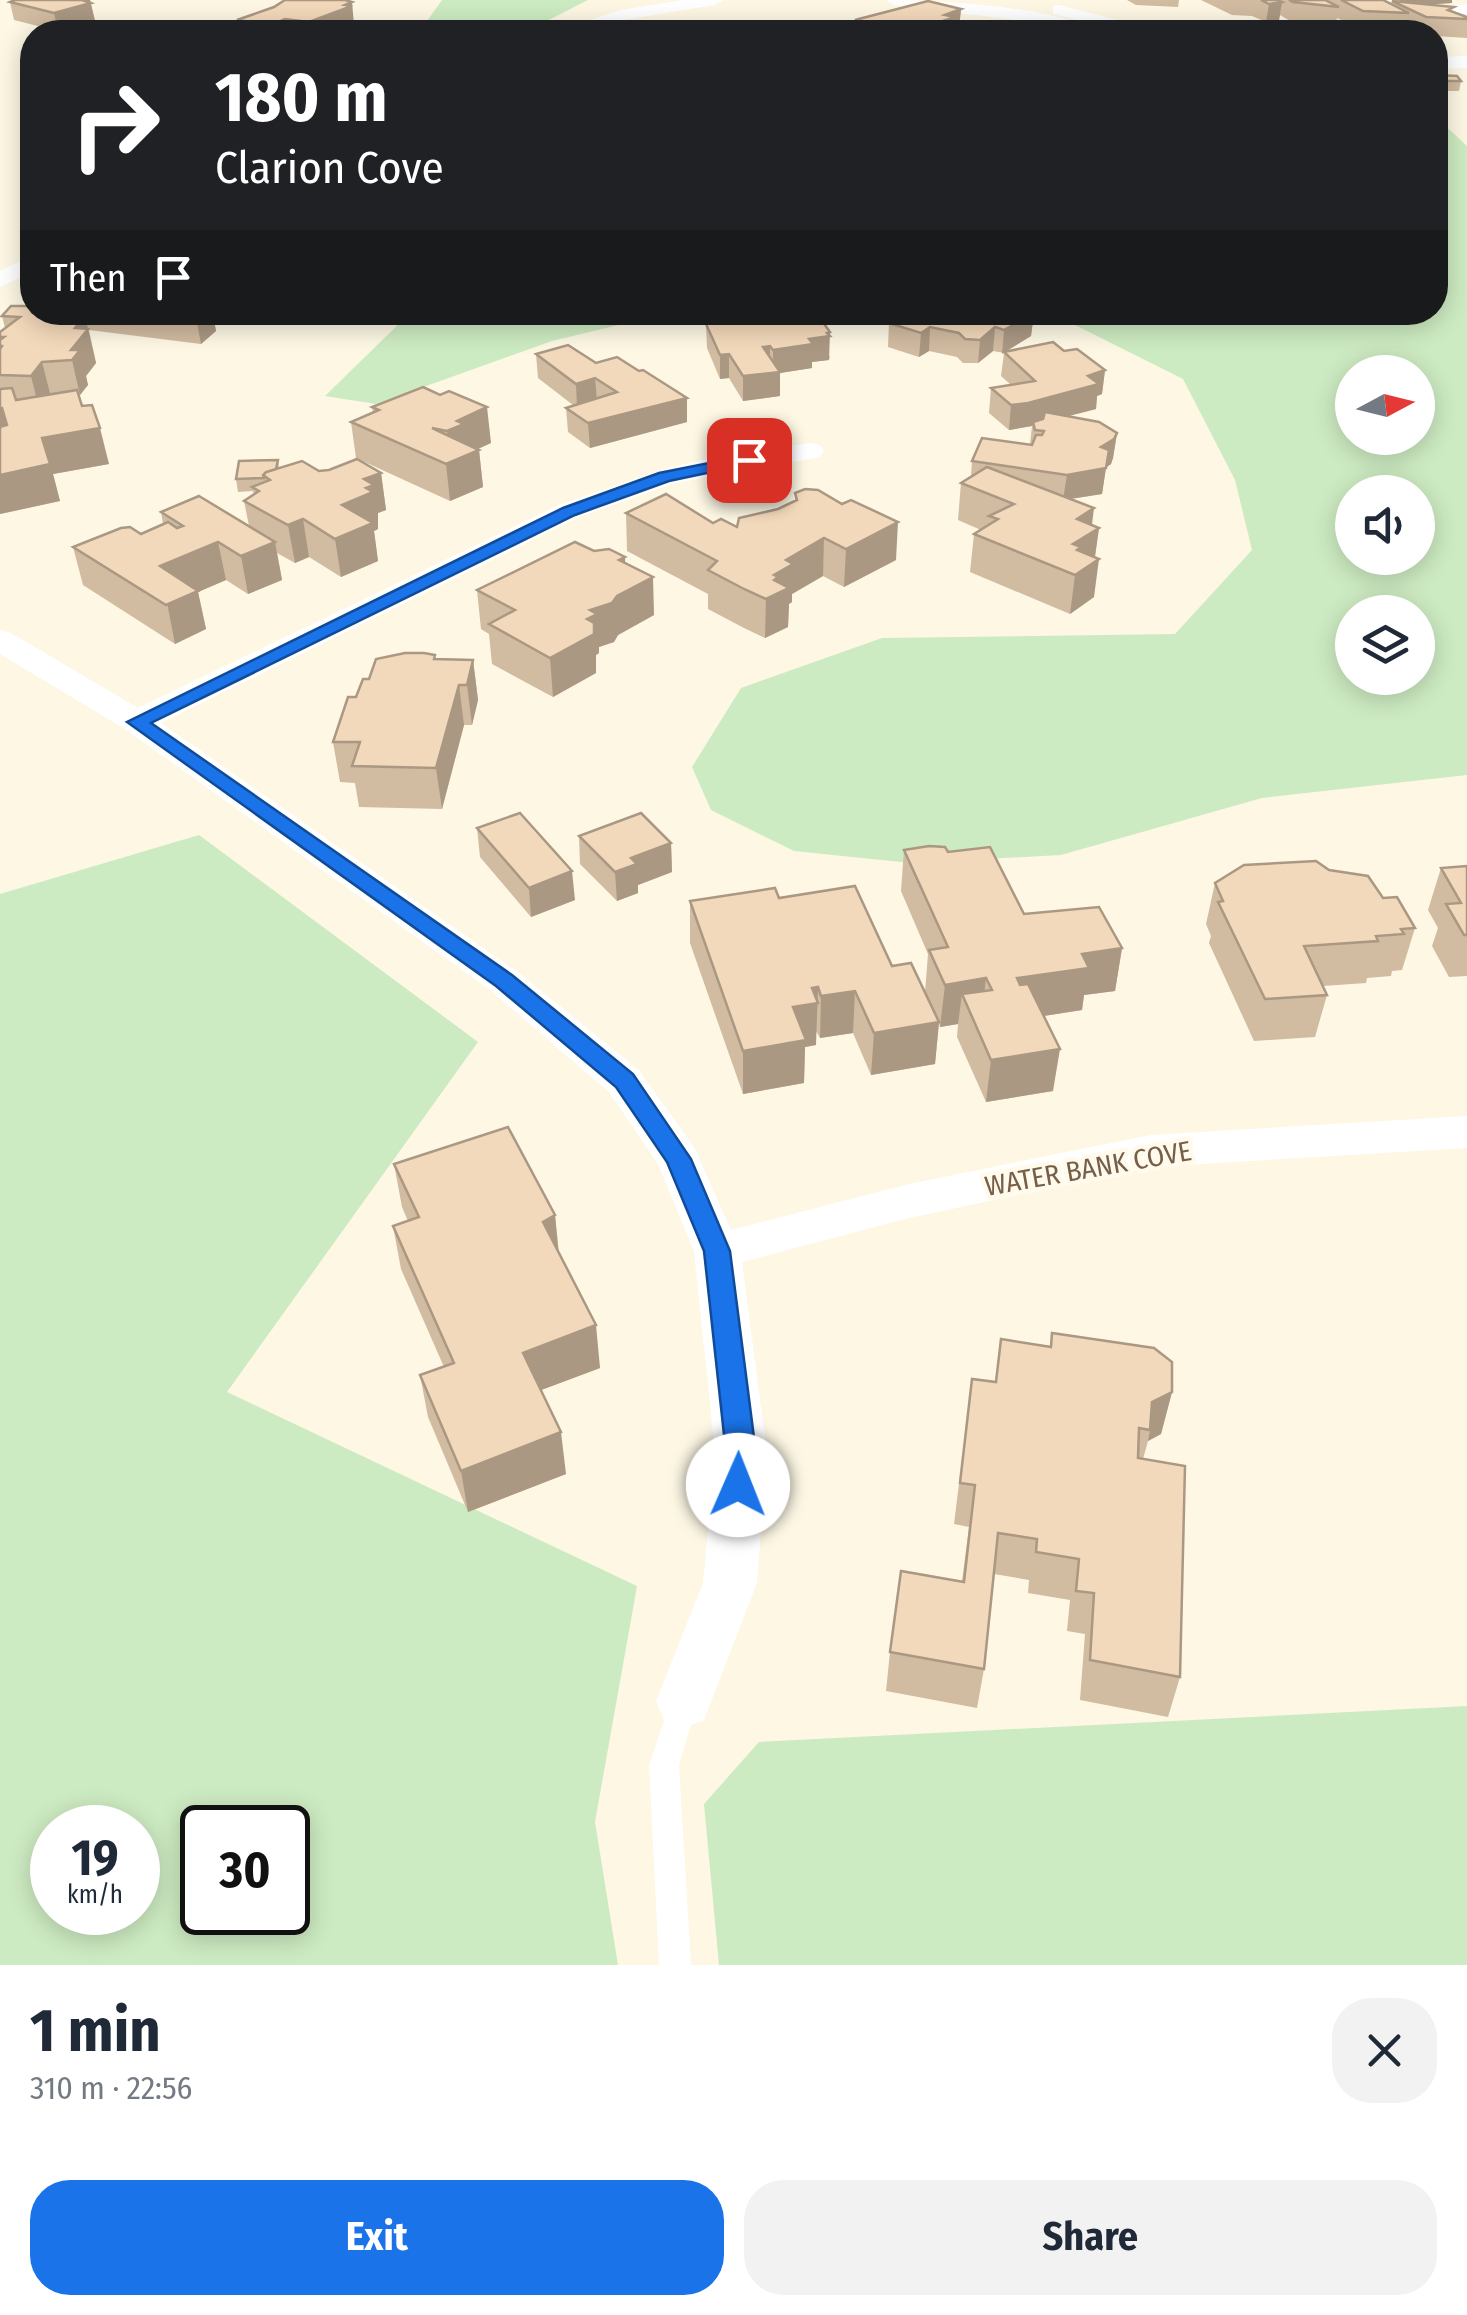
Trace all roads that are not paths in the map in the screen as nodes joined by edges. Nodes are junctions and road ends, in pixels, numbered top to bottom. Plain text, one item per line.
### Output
1 (715, 0) edge
2 (894, 0) edge
3 (1001, 0) edge
4 (1307, 0) edge
5 (1463, 14) edge
6 (607, 20) edge
7 (1040, 20) edge
8 (1095, 20) edge
9 (810, 451) dead end
10 (0, 640) edge
11 (137, 722) junction
12 (1467, 1132) edge
13 (717, 1251) junction
14 (684, 1701) joint
15 (676, 1965) edge

1 - 6 street
2 - 7 street
3 - 8 street
4 - 5 street
9 - 11 street
10 - 11 street
11 - 13 street
12 - 13 street, WATER BANK COVE
13 - 14 street
14 - 15 lane

